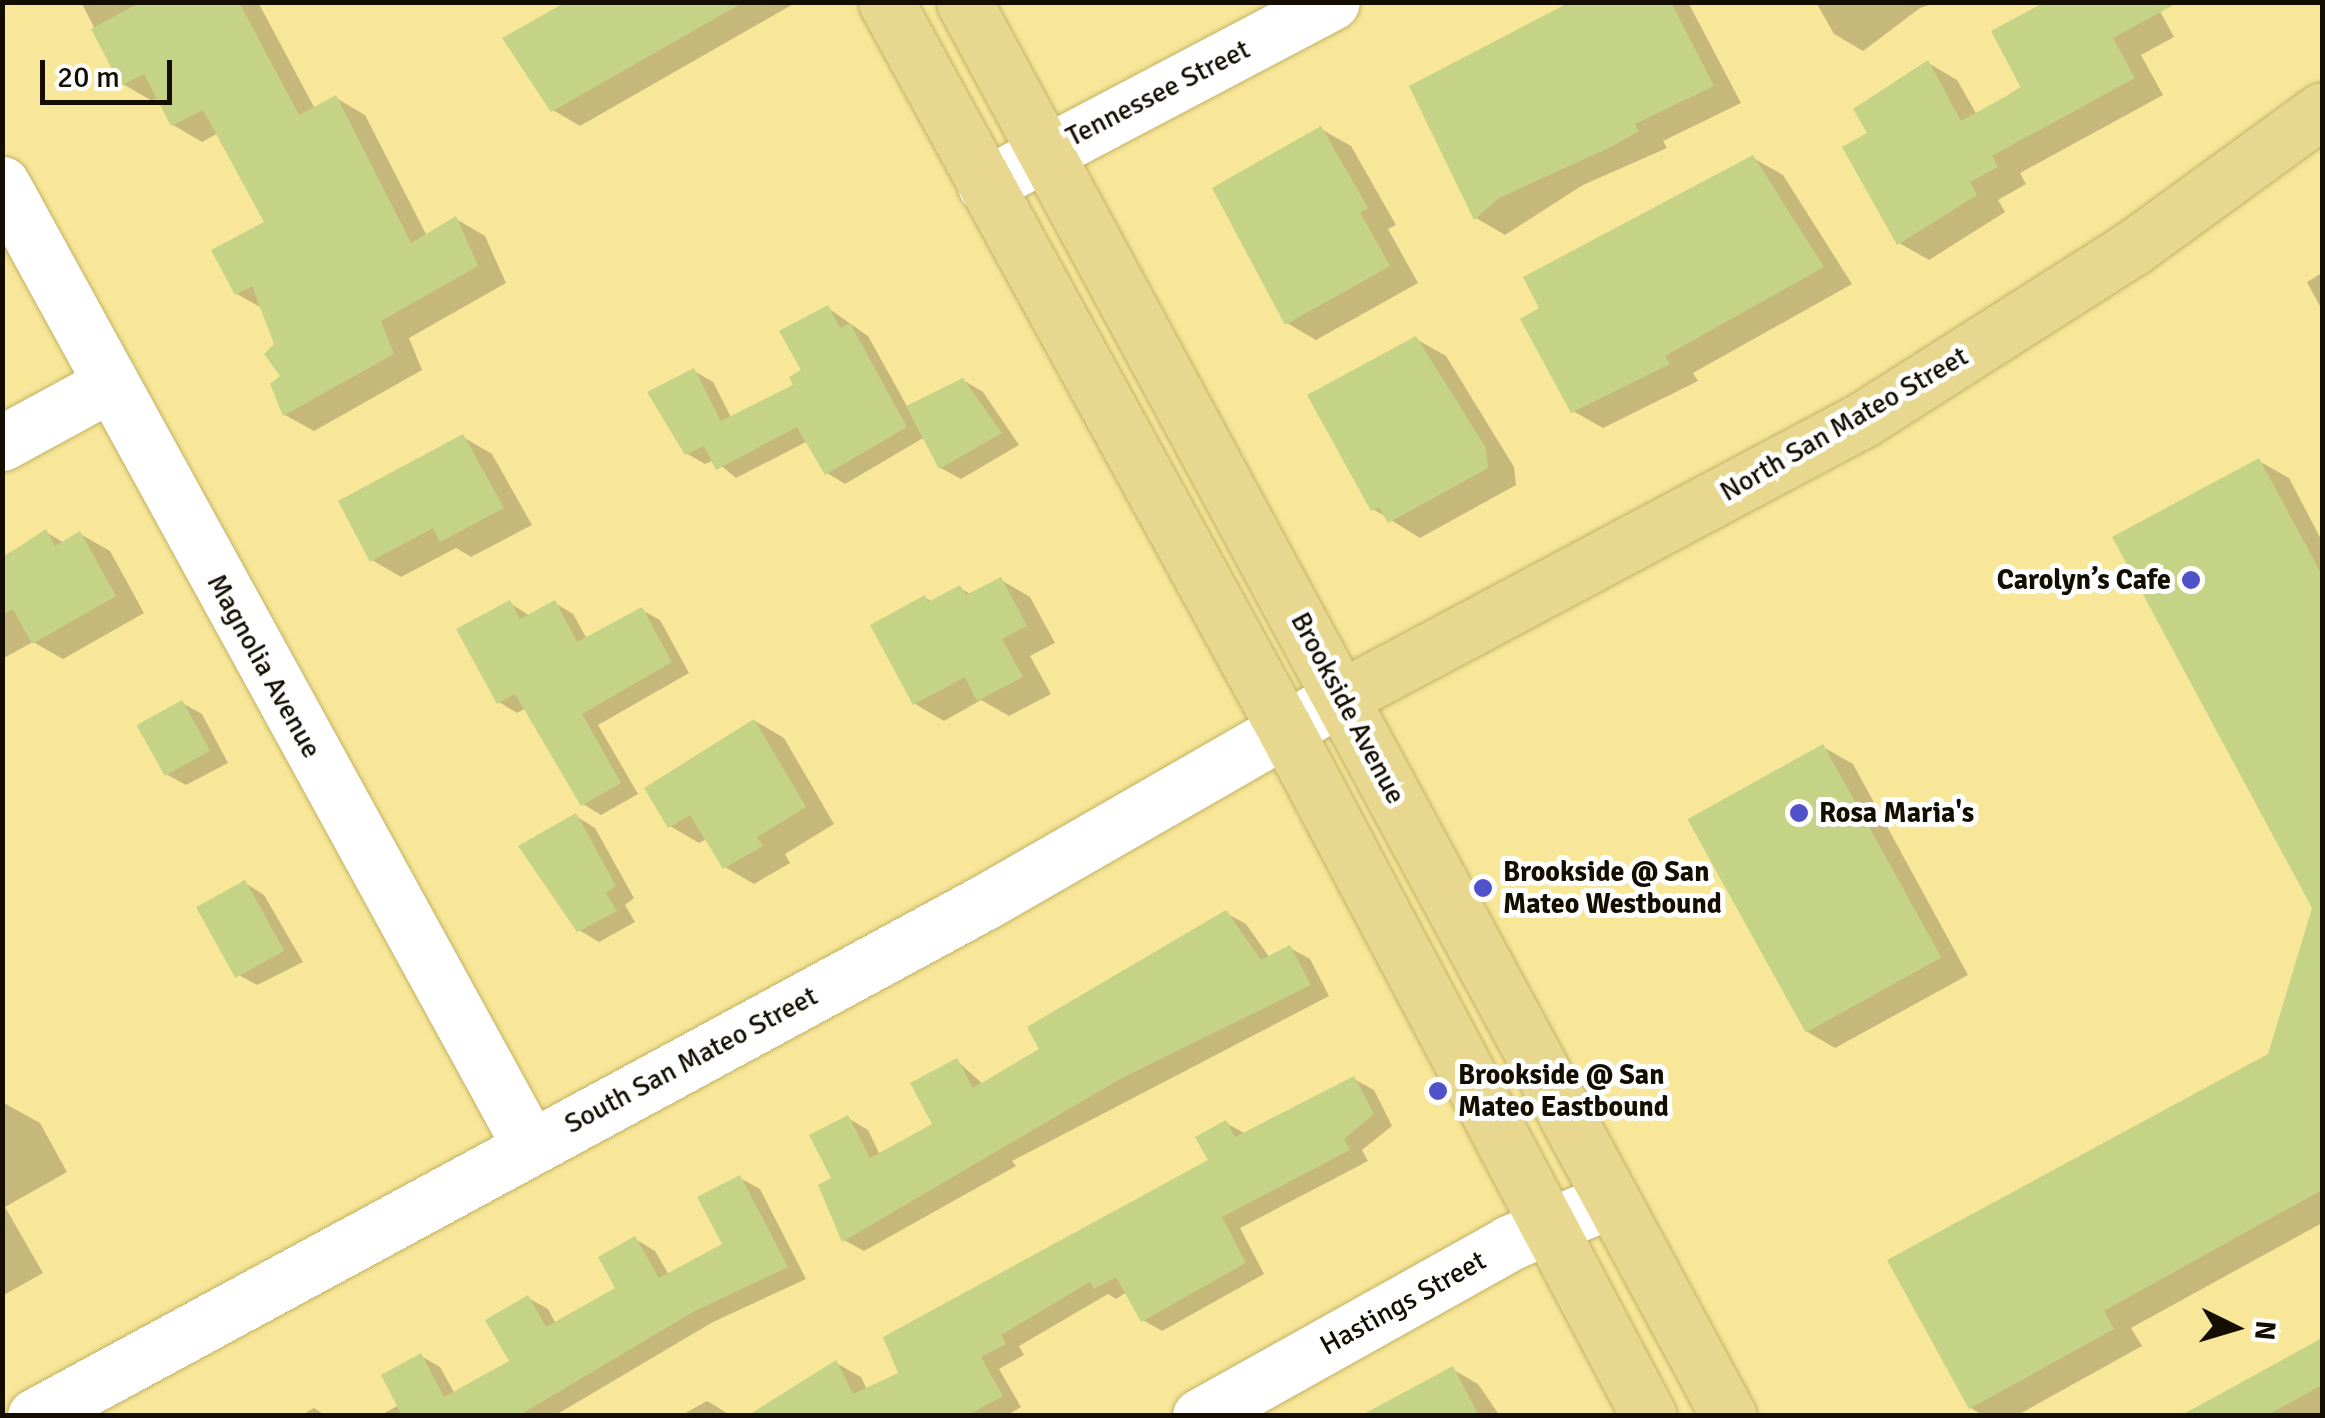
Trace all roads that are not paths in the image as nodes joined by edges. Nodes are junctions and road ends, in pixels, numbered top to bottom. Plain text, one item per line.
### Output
1 (886, 2) edge
2 (964, 2) edge
3 (1332, 2) edge
4 (2322, 110) edge
5 (1048, 150) junction
6 (2, 184) edge
7 (985, 185) junction
8 (110, 384) junction
9 (2, 443) edge
10 (1342, 698) junction
11 (1285, 729) junction
12 (530, 1146) junction
13 (1611, 1200) junction
14 (1544, 1225) junction
15 (35, 1416) edge
16 (1200, 1416) edge
17 (1650, 1416) edge
18 (1729, 1416) edge

1 - 7 main road
2 - 5 main road, Brookside Avenue
3 - 5 street, Tennessee Street
4 - 10 main road, North San Mateo Street
5 - 7 street, Tennessee Street
5 - 10 main road, Brookside Avenue
6 - 8 street, Magnolia Avenue
7 - 11 main road
8 - 9 street
8 - 12 street, Magnolia Avenue
10 - 11 street, South San Mateo Street
10 - 13 main road, Brookside Avenue
11 - 12 street, South San Mateo Street
11 - 14 main road
12 - 15 street, South San Mateo Street
13 - 14 street, Hastings Street
13 - 18 main road, Brookside Avenue
14 - 16 street, Hastings Street
14 - 17 main road

